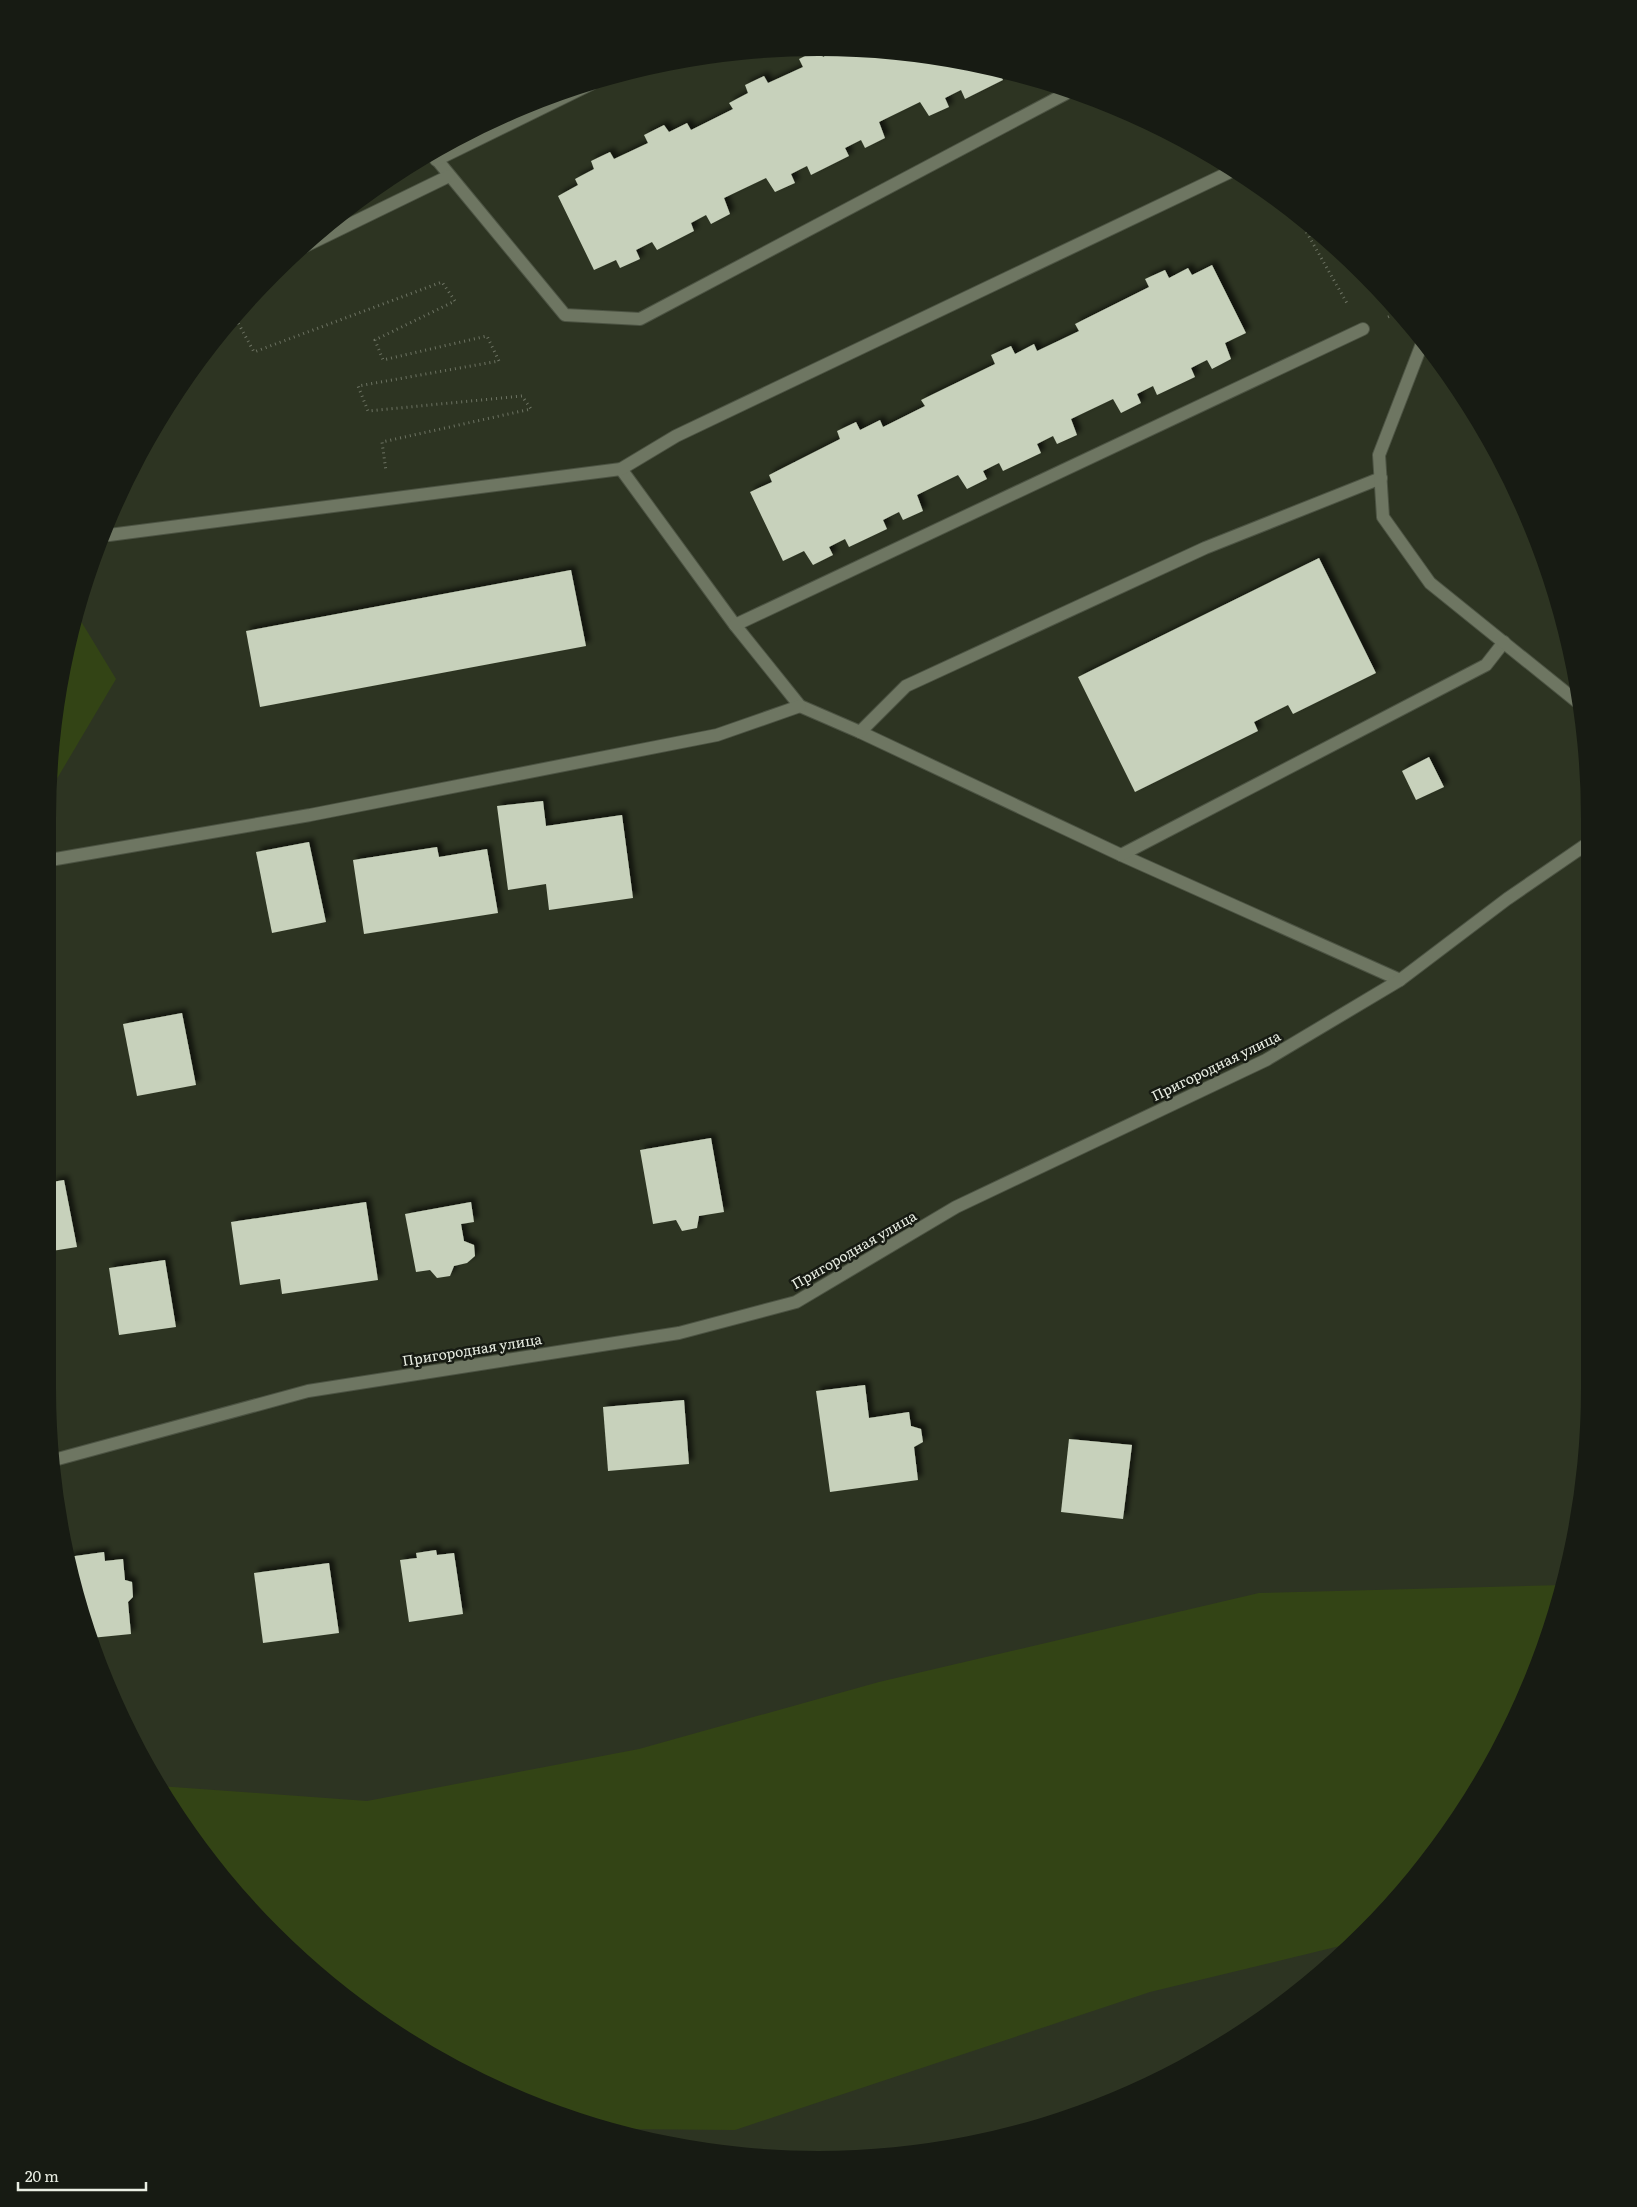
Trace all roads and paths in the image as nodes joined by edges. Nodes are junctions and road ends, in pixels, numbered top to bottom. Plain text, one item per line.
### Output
1 (1062, 96) edge
2 (498, 127) edge
3 (478, 136) edge
4 (436, 159) edge
5 (1224, 174) edge
6 (449, 176) junction
7 (329, 234) edge
8 (1308, 234) edge
9 (239, 324) edge
10 (1363, 329) joint
11 (1420, 350) edge
12 (621, 469) junction
13 (1381, 478) junction
14 (390, 499) junction
15 (111, 535) edge
16 (734, 625) junction
17 (1504, 642) junction
18 (1570, 696) edge
19 (800, 706) junction
20 (860, 732) junction
21 (1581, 848) edge
22 (1121, 855) junction
23 (56, 859) edge
24 (1400, 980) junction
25 (60, 1458) edge

1 - 6 street
2 - 3 street
4 - 6 street
5 - 12 street
6 - 7 street
8 - 10 path
9 - 14 path
10 - 16 street
11 - 13 street
12 - 14 street
12 - 16 street
13 - 17 street
13 - 20 street
14 - 15 street
16 - 19 street
17 - 18 street
17 - 22 street
19 - 20 street
19 - 23 street
20 - 22 street
21 - 24 street, Пригородная улица
22 - 24 street
24 - 25 street, Пригородная улица

